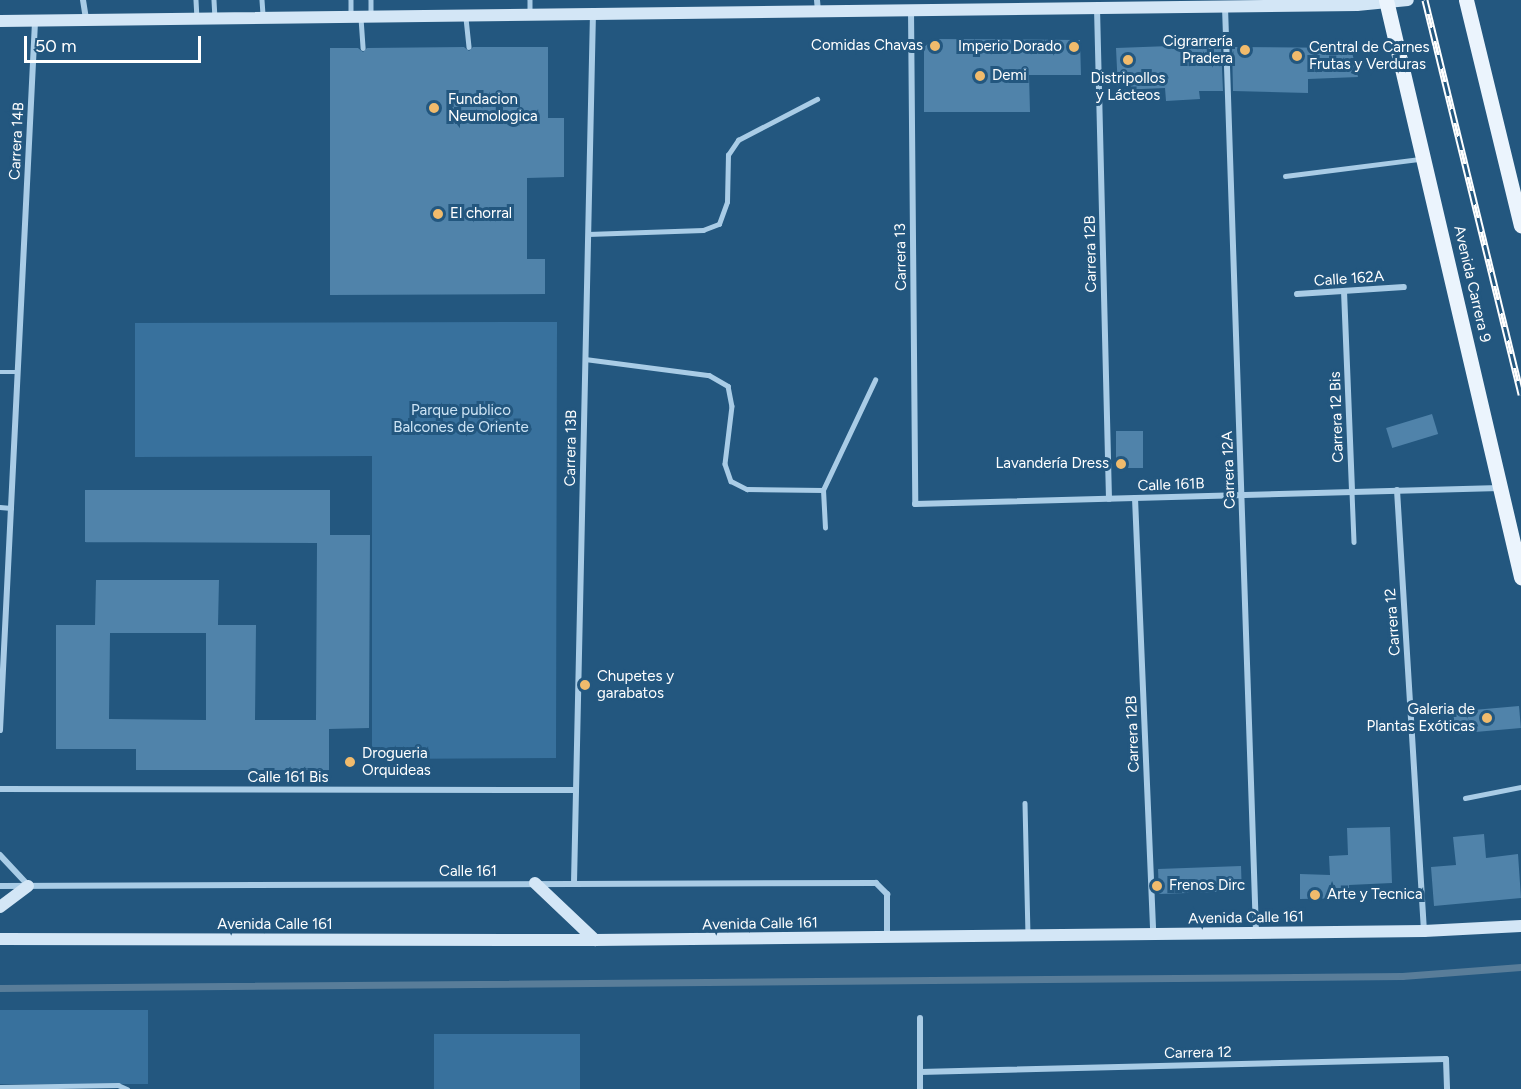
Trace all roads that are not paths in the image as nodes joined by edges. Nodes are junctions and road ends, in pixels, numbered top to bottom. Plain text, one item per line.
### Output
1 (83, 0) edge
2 (196, 0) edge
3 (214, 0) edge
4 (262, 0) edge
5 (351, 0) edge
6 (371, 0) edge
7 (530, 0) edge
8 (1408, 0) edge
9 (1466, 0) edge
10 (1387, 1) edge
11 (1335, 3) edge
12 (1177, 4) edge
13 (818, 6) edge
14 (1225, 6) junction
15 (1097, 8) junction
16 (911, 10) junction
17 (593, 14) junction
18 (466, 15) junction
19 (530, 15) junction
20 (361, 16) junction
21 (197, 18) junction
22 (215, 18) junction
23 (263, 18) junction
24 (35, 20) junction
25 (86, 20) junction
26 (0, 21) edge
27 (469, 47) dead end
28 (363, 48) dead end
29 (818, 99) dead end
30 (1425, 158) junction
31 (1286, 176) dead end
32 (1521, 225) edge
33 (588, 234) junction
34 (1404, 287) dead end
35 (1344, 291) junction
36 (1297, 294) dead end
37 (585, 359) junction
38 (0, 372) edge
39 (17, 372) junction
40 (875, 380) dead end
41 (1500, 488) junction
42 (823, 490) junction
43 (1397, 490) junction
44 (1352, 492) junction
45 (1241, 495) junction
46 (1135, 498) junction
47 (1109, 499) junction
48 (915, 504) joint
49 (0, 507) edge
50 (11, 508) junction
51 (825, 528) dead end
52 (1354, 542) dead end
53 (1521, 577) edge
54 (2, 653) edge
55 (0, 730) edge
56 (1521, 787) edge
57 (0, 789) edge
58 (576, 790) junction
59 (1465, 798) dead end
60 (1025, 803) dead end
61 (0, 855) edge
62 (574, 883) junction
63 (535, 884) junction
64 (0, 886) edge
65 (28, 886) junction
66 (0, 907) edge
67 (1521, 926) edge
68 (1424, 931) junction
69 (1256, 933) junction
70 (1153, 934) junction
71 (1028, 936) junction
72 (887, 937) junction
73 (0, 939) edge
74 (595, 940) junction
75 (920, 1018) dead end
76 (920, 1072) junction
77 (0, 1087) edge
78 (127, 1089) edge
79 (920, 1089) edge
80 (1447, 1089) edge

1 - 25 street
2 - 21 lane
3 - 22 lane
4 - 23 lane
5 - 20 lane
6 - 20 lane
7 - 19 lane
8 - 10 main road
9 - 32 main road
10 - 11 main road
10 - 30 main road, Avenida Carrera 9
11 - 14 main road
12 - 14 main road
12 - 15 main road
13 - 16 main road
13 - 17 main road
14 - 45 street, Carrera 12A
15 - 16 main road
15 - 47 street, Carrera 12B
16 - 48 street, Carrera 13
17 - 19 main road
17 - 33 street, Carrera 13B
18 - 19 main road
18 - 20 main road
18 - 27 lane
20 - 23 main road
20 - 28 lane
21 - 22 main road
21 - 25 main road
22 - 23 main road
24 - 25 main road
24 - 26 main road
24 - 39 street, Carrera 14B
29 - 33 lane
30 - 31 lane
30 - 41 main road, Avenida Carrera 9
33 - 37 street, Carrera 13B
34 - 35 street, Calle 162A
35 - 36 street, Calle 162A
35 - 44 street, Carrera 12 Bis
37 - 42 lane
37 - 58 street, Carrera 13B
38 - 39 lane
39 - 50 street, Carrera 14B
40 - 42 lane
41 - 43 street, Calle 161B
41 - 53 main road, Avenida Carrera 9
42 - 51 lane
43 - 44 street, Calle 161B
43 - 68 street, Carrera 12
44 - 45 street, Calle 161B
44 - 52 lane, Carrera 12 Bis
45 - 46 street, Calle 161B
45 - 69 street, Carrera 12A
46 - 47 street, Calle 161B
46 - 70 street, Carrera 12B
47 - 48 street, Calle 161B
49 - 50 lane
50 - 54 street, Carrera 14B
54 - 55 street, Carrera 14B
56 - 59 lane
57 - 58 street, Calle 161 Bis
58 - 62 street, Carrera 13B
60 - 71 lane
61 - 65 street
62 - 63 street, Calle 161
62 - 72 street, Calle 161
63 - 65 street, Calle 161
63 - 74 main road
64 - 65 street, Calle 161
65 - 66 main road
67 - 68 main road, Avenida Calle 161
68 - 69 main road, Avenida Calle 161
69 - 70 main road, Avenida Calle 161
70 - 71 main road, Avenida Calle 161
71 - 72 main road, Avenida Calle 161
72 - 74 main road, Avenida Calle 161
73 - 74 main road, Avenida Calle 161
75 - 76 street
76 - 79 street
76 - 80 street, Carrera 12
77 - 78 lane

